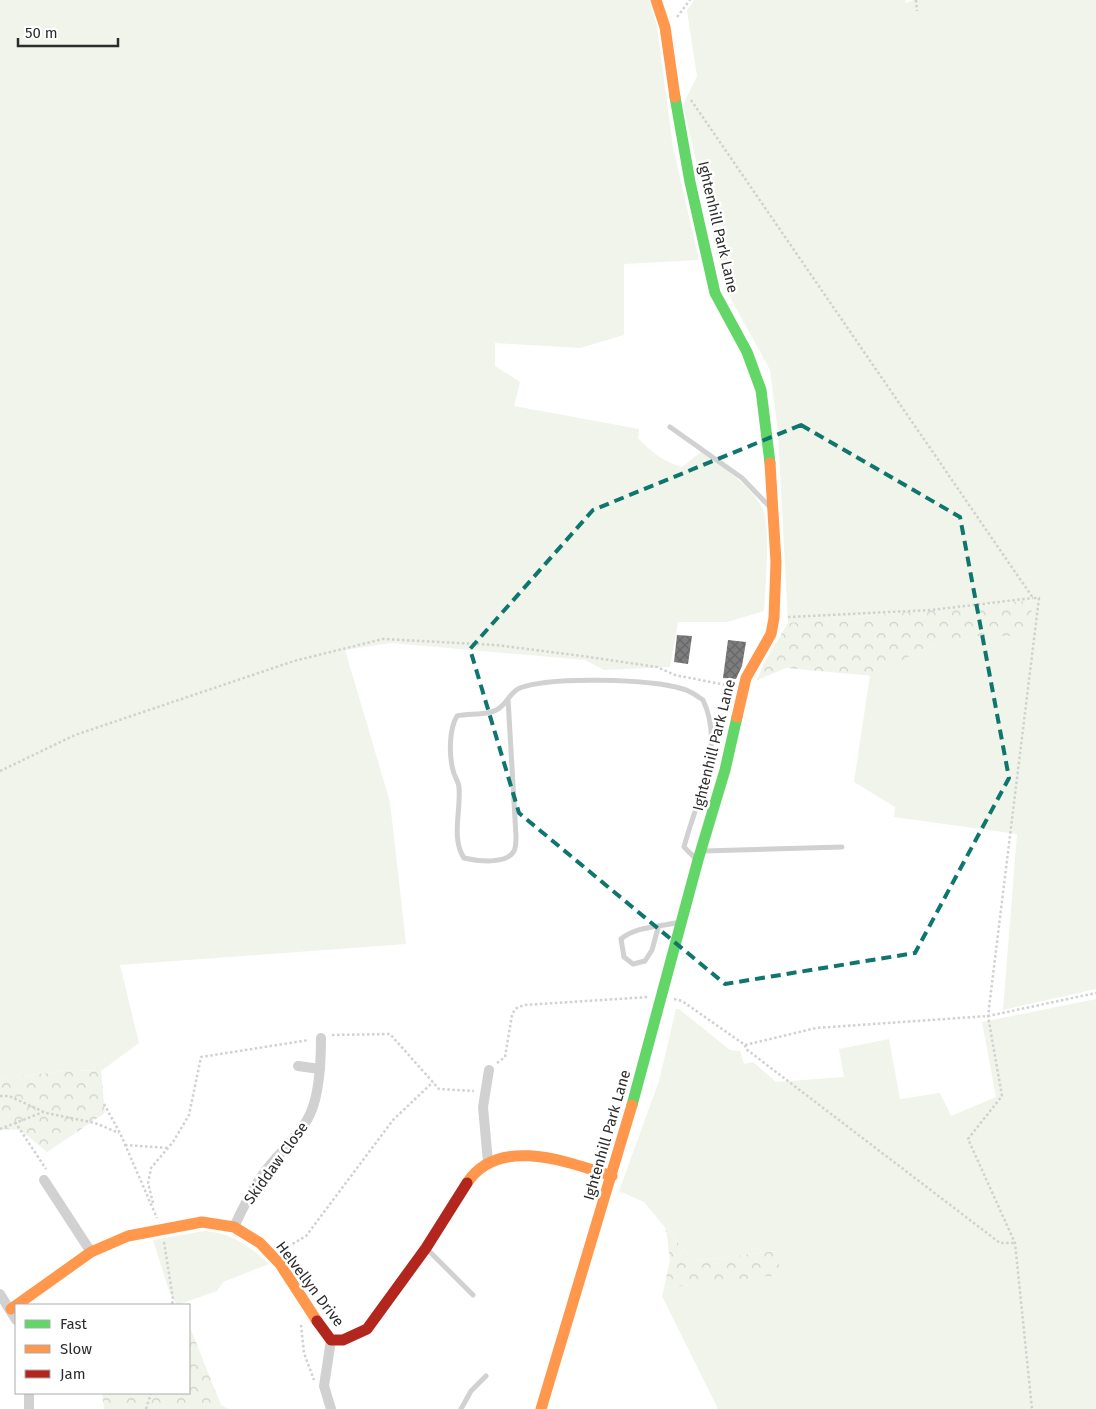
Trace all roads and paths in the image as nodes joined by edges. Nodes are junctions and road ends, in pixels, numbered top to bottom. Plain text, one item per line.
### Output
1 (656, 0) edge
2 (690, 0) edge
3 (916, 0) edge
4 (917, 11) dead end
5 (665, 27) junction
6 (687, 94) dead end
7 (670, 427) dead end
8 (772, 510) junction
9 (1034, 598) junction
10 (774, 618) junction
11 (744, 688) junction
12 (508, 698) junction
13 (0, 771) edge
14 (842, 846) dead end
15 (699, 855) junction
16 (683, 921) junction
17 (658, 928) junction
18 (1096, 994) edge
19 (661, 996) junction
20 (988, 1016) junction
21 (321, 1038) junction
22 (745, 1045) junction
23 (298, 1066) dead end
24 (320, 1069) junction
25 (489, 1070) joint
26 (433, 1082) junction
27 (485, 1091) junction
28 (0, 1096) edge
29 (104, 1104) dead end
30 (44, 1112) junction
31 (15, 1122) junction
32 (0, 1128) edge
33 (120, 1134) junction
34 (125, 1145) junction
35 (168, 1148) junction
36 (488, 1162) junction
37 (612, 1176) junction
38 (44, 1187) joint
39 (153, 1203) dead end
40 (234, 1227) junction
41 (162, 1230) junction
42 (1015, 1243) junction
43 (426, 1248) junction
44 (91, 1252) junction
45 (271, 1254) junction
46 (0, 1294) edge
47 (474, 1295) dead end
48 (17, 1304) edge
49 (172, 1304) edge
50 (15, 1305) edge
51 (11, 1308) junction
52 (15, 1318) edge
53 (301, 1318) dead end
54 (331, 1340) junction
55 (486, 1376) dead end
56 (29, 1394) edge
57 (151, 1394) edge
58 (326, 1397) junction
59 (29, 1409) edge
60 (146, 1409) edge
61 (331, 1409) edge
62 (461, 1409) edge
63 (541, 1409) edge
64 (1032, 1409) edge

1 - 5 street, Ightenhill Park Lane
2 - 5 path
3 - 4 path
5 - 8 street, Ightenhill Park Lane
6 - 9 path
7 - 8 lane
8 - 10 street, Ightenhill Park Lane
9 - 10 path
9 - 20 path
10 - 11 street, Ightenhill Park Lane
11 - 13 path
11 - 15 street, Ightenhill Park Lane
12 - 12 lane
12 - 15 lane
14 - 15 lane
15 - 16 street, Ightenhill Park Lane
16 - 17 lane
16 - 19 street, Ightenhill Park Lane
17 - 17 lane
18 - 20 path
19 - 22 path
19 - 25 path
19 - 37 street, Ightenhill Park Lane
20 - 22 path
20 - 42 path
21 - 24 street, Skiddaw Close
21 - 26 path
21 - 35 path
22 - 42 path
23 - 24 street
24 - 40 street, Skiddaw Close
25 - 27 street
26 - 27 path
26 - 45 path
27 - 36 street
28 - 30 path
29 - 33 path
30 - 31 path
30 - 33 path
31 - 32 path
31 - 38 path
33 - 34 path
34 - 35 path
34 - 41 path
35 - 39 path
36 - 37 street
36 - 43 street, Helvellyn Drive
37 - 63 street, Ightenhill Park Lane
38 - 44 street
40 - 41 street, Helvellyn Drive
40 - 45 street, Helvellyn Drive
41 - 44 street, Helvellyn Drive
41 - 49 path
42 - 64 path
43 - 47 lane
43 - 54 street, Helvellyn Drive
44 - 48 street, Helvellyn Drive
45 - 54 street, Helvellyn Drive
46 - 51 street
50 - 51 street, Helvellyn Drive
51 - 52 street
53 - 58 path
54 - 58 street
55 - 62 lane
56 - 59 street
57 - 60 path
58 - 61 street

